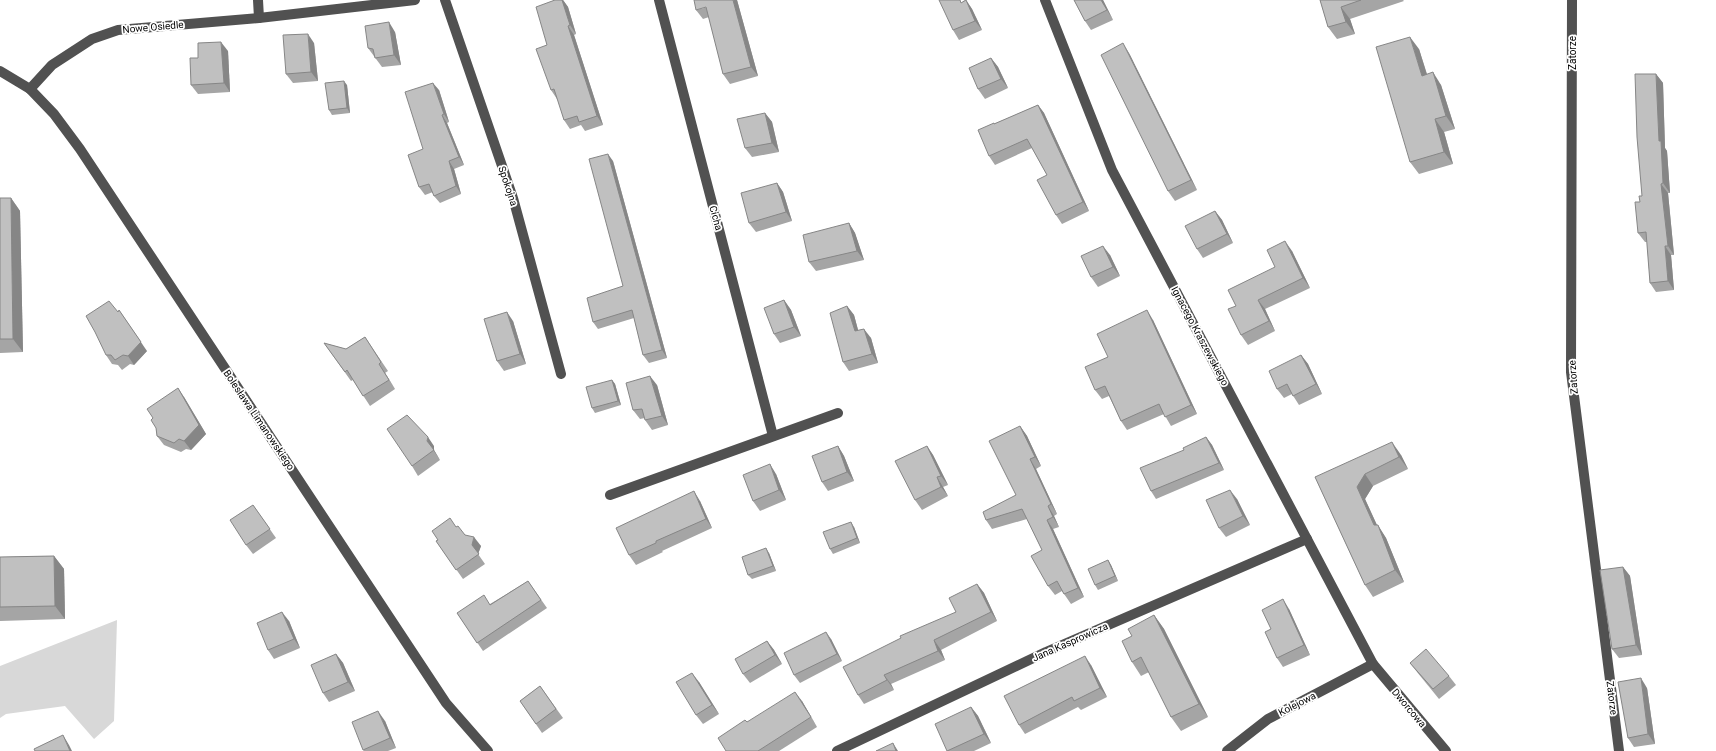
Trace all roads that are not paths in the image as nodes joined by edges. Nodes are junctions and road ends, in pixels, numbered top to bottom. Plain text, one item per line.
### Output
1 (258, 0) edge
2 (414, 0) edge
3 (445, 0) edge
4 (660, 0) edge
5 (1045, 0) edge
6 (1572, 0) edge
7 (259, 18) junction
8 (0, 71) edge
9 (30, 89) junction
10 (561, 374) dead end
11 (838, 413) dead end
12 (774, 436) junction
13 (610, 495) dead end
14 (1307, 539) junction
15 (1373, 664) junction
16 (488, 751) edge
17 (837, 751) edge
18 (1227, 751) edge
19 (1446, 751) edge
20 (1619, 751) edge

1 - 7 street
2 - 7 street, Nowe Osiedle
3 - 10 street, Spokojna
4 - 12 street, Cicha
5 - 14 street, Ignacego Kraszewskiego
6 - 20 street, Zatorze
7 - 9 street, Nowe Osiedle
8 - 9 street
9 - 16 street, Bolesława Limanowskiego
11 - 12 street
12 - 13 street
14 - 15 street, Ignacego Kraszewskiego
14 - 17 street, Jana Kasprowicza
15 - 18 street, Kolejowa
15 - 19 street, Dworcowa

